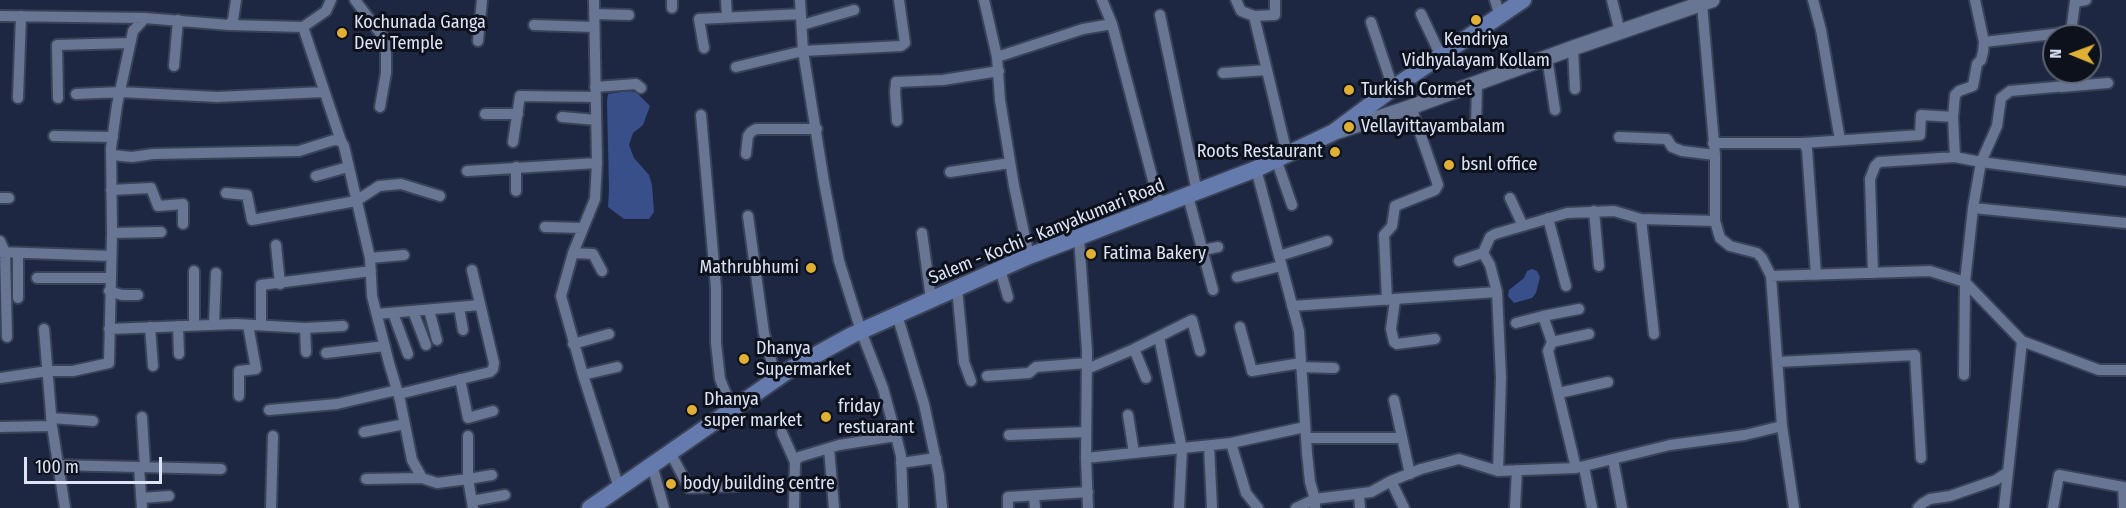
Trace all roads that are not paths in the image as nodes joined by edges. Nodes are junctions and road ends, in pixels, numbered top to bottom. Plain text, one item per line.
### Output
1 (236, 0) edge
2 (331, 0) edge
3 (355, 0) edge
4 (482, 0) edge
5 (594, 0) edge
6 (726, 0) edge
7 (800, 0) edge
8 (899, 0) edge
9 (984, 0) edge
10 (1102, 0) edge
11 (1236, 0) edge
12 (1275, 0) edge
13 (1523, 0) edge
14 (1612, 0) edge
15 (1813, 0) edge
16 (1975, 0) edge
17 (2078, 1) edge
18 (1707, 2) edge
19 (1498, 8) edge
20 (854, 9) dead end
21 (594, 14) junction
22 (1421, 14) dead end
23 (628, 15) dead end
24 (1160, 15) dead end
25 (0, 16) edge
26 (21, 16) junction
27 (1254, 16) junction
28 (727, 17) junction
29 (145, 18) junction
30 (178, 20) junction
31 (801, 20) junction
32 (1371, 22) dead end
33 (1112, 24) junction
34 (2073, 24) edge
35 (228, 25) junction
36 (534, 25) dead end
37 (303, 27) junction
38 (594, 27) junction
39 (1620, 32) junction
40 (2042, 37) edge
41 (478, 41) dead end
42 (1984, 42) junction
43 (130, 43) junction
44 (704, 48) dead end
45 (1573, 48) junction
46 (803, 51) junction
47 (1441, 56) junction
48 (997, 57) junction
49 (1547, 57) junction
50 (174, 66) dead end
51 (736, 67) dead end
52 (1267, 70) junction
53 (999, 71) junction
54 (1223, 73) dead end
55 (2108, 83) dead end
56 (1477, 84) junction
57 (2067, 84) edge
58 (2061, 87) junction
59 (641, 88) dead end
60 (1393, 88) junction
61 (1575, 88) dead end
62 (120, 92) junction
63 (324, 92) junction
64 (595, 92) junction
65 (76, 93) dead end
66 (18, 98) dead end
67 (57, 98) dead end
68 (380, 107) dead end
69 (1411, 107) junction
70 (1555, 111) dead end
71 (485, 114) dead end
72 (518, 114) junction
73 (701, 115) dead end
74 (562, 117) dead end
75 (1953, 117) junction
76 (596, 120) junction
77 (897, 121) dead end
78 (1476, 126) dead end
79 (817, 129) junction
80 (1334, 132) junction
81 (54, 136) dead end
82 (113, 137) junction
83 (1619, 137) dead end
84 (1840, 140) junction
85 (341, 141) junction
86 (513, 142) dead end
87 (1713, 143) junction
88 (1803, 143) junction
89 (746, 154) dead end
90 (112, 155) junction
91 (1715, 155) junction
92 (1281, 157) junction
93 (1954, 157) junction
94 (597, 162) junction
95 (1981, 162) junction
96 (1010, 163) junction
97 (348, 167) junction
98 (516, 167) junction
99 (1256, 169) junction
100 (467, 171) dead end
101 (950, 172) dead end
102 (316, 176) dead end
103 (2126, 181) edge
104 (111, 190) junction
105 (516, 191) dead end
106 (226, 193) dead end
107 (1193, 194) junction
108 (440, 196) dead end
109 (1510, 198) dead end
110 (356, 201) junction
111 (1292, 205) dead end
112 (1160, 207) junction
113 (1973, 208) junction
114 (1594, 211) junction
115 (748, 216) dead end
116 (1548, 218) junction
117 (1641, 219) junction
118 (1715, 221) junction
119 (2126, 223) edge
120 (183, 224) dead end
121 (1523, 226) junction
122 (545, 227) dead end
123 (583, 228) junction
124 (161, 232) dead end
125 (112, 233) junction
126 (922, 233) dead end
127 (1079, 238) junction
128 (0, 240) edge
129 (1327, 241) dead end
130 (276, 245) dead end
131 (1218, 247) dead end
132 (1203, 250) junction
133 (3, 252) edge
134 (18, 253) junction
135 (573, 253) junction
136 (1483, 253) junction
137 (404, 255) dead end
138 (111, 256) junction
139 (1029, 256) junction
140 (370, 258) junction
141 (1280, 261) junction
142 (1459, 261) dead end
143 (1599, 266) dead end
144 (1000, 269) junction
145 (472, 270) dead end
146 (194, 271) dead end
147 (371, 271) junction
148 (602, 272) dead end
149 (216, 273) dead end
150 (1873, 273) junction
151 (1816, 275) junction
152 (1771, 276) junction
153 (1238, 277) dead end
154 (37, 278) dead end
155 (109, 278) junction
156 (1965, 282) junction
157 (280, 284) junction
158 (1566, 286) dead end
159 (957, 288) junction
160 (1213, 290) dead end
161 (109, 291) junction
162 (1497, 292) junction
163 (138, 295) dead end
164 (1008, 297) dead end
165 (18, 298) dead end
166 (931, 300) junction
167 (1391, 300) junction
168 (480, 305) junction
169 (1292, 306) junction
170 (459, 307) junction
171 (1579, 309) dead end
172 (429, 310) junction
173 (413, 311) junction
174 (393, 313) junction
175 (377, 314) junction
176 (897, 315) junction
177 (1544, 316) junction
178 (1516, 323) dead end
179 (194, 325) junction
180 (214, 325) junction
181 (248, 325) junction
182 (261, 325) junction
183 (178, 326) junction
184 (344, 326) dead end
185 (150, 327) junction
186 (1240, 327) dead end
187 (44, 328) dead end
188 (305, 328) junction
189 (109, 329) junction
190 (463, 330) dead end
191 (861, 331) junction
192 (609, 334) dead end
193 (1589, 334) dead end
194 (1654, 334) dead end
195 (7, 337) dead end
196 (1158, 337) junction
197 (1435, 339) dead end
198 (437, 340) dead end
199 (2022, 341) junction
200 (1552, 342) junction
201 (573, 344) junction
202 (426, 345) dead end
203 (385, 346) junction
204 (1134, 349) junction
205 (1200, 351) dead end
206 (306, 352) dead end
207 (326, 353) dead end
208 (179, 354) dead end
209 (408, 354) dead end
210 (1778, 362) junction
211 (1301, 365) junction
212 (153, 366) dead end
213 (1087, 366) junction
214 (617, 367) dead end
215 (1334, 368) dead end
216 (2126, 370) edge
217 (48, 371) junction
218 (583, 375) junction
219 (1964, 375) dead end
220 (987, 376) dead end
221 (0, 378) edge
222 (1146, 378) dead end
223 (460, 379) junction
224 (776, 379) junction
225 (971, 381) dead end
226 (1608, 382) dead end
227 (398, 392) junction
228 (1559, 393) junction
229 (239, 396) dead end
230 (1394, 400) dead end
231 (732, 409) junction
232 (269, 410) dead end
233 (493, 411) dead end
234 (1128, 415) dead end
235 (142, 417) dead end
236 (93, 421) dead end
237 (51, 422) junction
238 (405, 424) junction
239 (1782, 426) junction
240 (0, 428) edge
241 (364, 432) dead end
242 (1086, 432) junction
243 (1306, 432) junction
244 (782, 433) dead end
245 (1009, 435) dead end
246 (273, 436) dead end
247 (468, 436) dead end
248 (896, 436) junction
249 (1398, 438) dead end
250 (1231, 443) junction
251 (1209, 446) junction
252 (829, 448) junction
253 (1182, 449) junction
254 (670, 452) junction
255 (1134, 453) junction
256 (936, 458) junction
257 (1921, 458) dead end
258 (1086, 459) junction
259 (1613, 459) junction
260 (795, 462) junction
261 (901, 463) junction
262 (57, 465) junction
263 (652, 465) junction
264 (142, 467) junction
265 (1580, 467) junction
266 (221, 469) dead end
267 (1517, 470) junction
268 (1498, 471) junction
269 (2008, 472) junction
270 (1410, 474) junction
271 (492, 475) dead end
272 (422, 478) junction
273 (366, 479) dead end
274 (468, 479) junction
275 (1391, 481) junction
276 (738, 486) dead end
277 (619, 488) junction
278 (1088, 492) junction
279 (1356, 494) junction
280 (505, 495) dead end
281 (169, 496) dead end
282 (1034, 496) junction
283 (1950, 496) junction
284 (141, 503) edge
285 (472, 504) edge
286 (1312, 504) edge
287 (595, 506) edge
288 (65, 508) edge
289 (271, 508) edge
290 (664, 508) edge
291 (794, 508) edge
292 (834, 508) edge
293 (903, 508) edge
294 (942, 508) edge
295 (1008, 508) edge
296 (1035, 508) edge
297 (1088, 508) edge
298 (1179, 508) edge
299 (1212, 508) edge
300 (1258, 508) edge
301 (1296, 508) edge
302 (1354, 508) edge
303 (1360, 508) edge
304 (1404, 508) edge
305 (1515, 508) edge
306 (1592, 508) edge
307 (1622, 508) edge
308 (1794, 508) edge
309 (1918, 508) edge
310 (1949, 508) edge
311 (2004, 508) edge
312 (2053, 508) edge
313 (2124, 508) edge

1 - 35 street
2 - 37 street
3 - 68 street
4 - 41 street
5 - 21 street
6 - 28 street
7 - 31 street
8 - 46 street
9 - 48 street
10 - 33 street
11 - 27 street
12 - 27 street
13 - 19 main road, Salem - Kochi - Kanyakumari Road
14 - 39 street
15 - 84 street
16 - 42 street
17 - 34 street
18 - 39 main road
18 - 87 street
19 - 47 main road, Salem - Kochi - Kanyakumari Road
20 - 31 street
21 - 23 street
21 - 38 street
22 - 47 street
24 - 107 street
25 - 26 street
26 - 29 street
26 - 66 street
27 - 52 street
28 - 31 street
28 - 44 street
29 - 30 street
29 - 43 street
30 - 35 street
30 - 50 street
31 - 46 street
32 - 60 street
33 - 48 street
33 - 112 street
35 - 37 street
36 - 38 street
37 - 63 street
38 - 64 street
39 - 45 main road
40 - 42 street
42 - 75 street
43 - 62 street
43 - 67 street
45 - 49 main road
45 - 61 street
46 - 51 street
46 - 79 street
47 - 60 main road, Salem - Kochi - Kanyakumari Road
48 - 53 street
49 - 56 main road
49 - 70 street
52 - 54 street
52 - 92 street
53 - 77 street
53 - 96 street
55 - 58 street
56 - 69 main road
56 - 78 street
57 - 58 street
58 - 95 street
59 - 64 street
60 - 80 main road, Salem - Kochi - Kanyakumari Road
62 - 63 street
62 - 65 street
62 - 82 street
63 - 85 street
64 - 72 street
64 - 76 street
69 - 80 main road
69 - 167 street
71 - 72 street
72 - 86 street
73 - 231 street
74 - 76 street
75 - 84 street
75 - 93 street
76 - 94 street
79 - 89 street
79 - 191 street
80 - 92 main road, Salem - Kochi - Kanyakumari Road
81 - 82 street
82 - 90 street
83 - 91 street
84 - 88 street
85 - 90 street
85 - 97 street
87 - 88 street
87 - 91 street
88 - 151 street
90 - 104 street
91 - 118 street
92 - 99 main road, Salem - Kochi - Kanyakumari Road
92 - 111 street
93 - 95 street
93 - 150 street
94 - 98 street
94 - 123 street
95 - 103 street
95 - 113 street
96 - 101 street
96 - 139 street
97 - 102 street
97 - 110 street
98 - 100 street
98 - 105 street
99 - 107 main road, Salem - Kochi - Kanyakumari Road
99 - 141 street
104 - 120 street
104 - 125 street
106 - 110 street
107 - 112 main road, Salem - Kochi - Kanyakumari Road
107 - 132 street
108 - 110 street
109 - 121 street
110 - 140 street
112 - 127 main road, Salem - Kochi - Kanyakumari Road
113 - 119 street
113 - 156 street
114 - 116 street
114 - 117 street
114 - 143 street
115 - 224 street
116 - 121 street
116 - 158 street
117 - 118 street
117 - 194 street
118 - 152 street
121 - 136 street
122 - 123 street
123 - 135 street
124 - 125 street
125 - 138 street
126 - 166 street
127 - 139 main road, Salem - Kochi - Kanyakumari Road
127 - 213 street
128 - 133 street
129 - 141 street
130 - 157 street
131 - 132 street
132 - 160 street
133 - 134 street
133 - 195 street
134 - 138 street
134 - 165 street
135 - 148 street
135 - 201 street
136 - 142 street
136 - 162 street
137 - 140 street
138 - 155 street
139 - 144 main road, Salem - Kochi - Kanyakumari Road
140 - 147 street
141 - 153 street
141 - 169 street
144 - 159 main road, Salem - Kochi - Kanyakumari Road
144 - 164 street
145 - 168 street
146 - 179 street
147 - 157 street
147 - 175 street
149 - 180 street
150 - 151 street
150 - 156 street
151 - 152 street
152 - 210 street
154 - 155 street
155 - 161 street
156 - 199 street
156 - 219 street
157 - 182 street
159 - 166 main road, Salem - Kochi - Kanyakumari Road
159 - 225 street
161 - 163 street
161 - 189 street
162 - 167 street
162 - 268 street
166 - 176 main road, Salem - Kochi - Kanyakumari Road
167 - 169 street
167 - 197 street
168 - 170 street
168 - 223 street
169 - 211 street
170 - 172 street
170 - 190 street
171 - 177 street
172 - 173 street
172 - 198 street
173 - 174 street
173 - 202 street
174 - 175 street
174 - 209 street
175 - 203 street
176 - 191 main road, Salem - Kochi - Kanyakumari Road
176 - 256 street
177 - 178 street
177 - 200 street
179 - 180 street
179 - 183 street
180 - 181 street
181 - 182 street
181 - 229 street
182 - 188 street
183 - 185 street
183 - 208 street
184 - 188 street
185 - 189 street
185 - 212 street
186 - 211 street
187 - 217 street
188 - 206 street
189 - 217 street
191 - 224 main road, Salem - Kochi - Kanyakumari Road
191 - 248 street
192 - 201 street
193 - 200 street
196 - 204 street
196 - 205 street
196 - 253 street
199 - 216 street
199 - 269 street
200 - 228 street
201 - 218 street
203 - 207 street
203 - 227 street
204 - 213 street
204 - 222 street
210 - 239 street
210 - 257 street
211 - 215 street
211 - 243 street
213 - 220 street
213 - 242 street
214 - 218 street
217 - 221 street
217 - 237 street
218 - 277 street
223 - 227 street
223 - 233 street
224 - 231 main road, Salem - Kochi - Kanyakumari Road
226 - 228 street
227 - 232 street
227 - 238 street
228 - 265 street
230 - 270 street
231 - 254 main road, Salem - Kochi - Kanyakumari Road
234 - 255 street
235 - 264 street
236 - 237 street
237 - 240 street
237 - 262 street
238 - 241 street
238 - 272 street
239 - 259 street
239 - 308 street
242 - 245 street
242 - 258 street
243 - 249 street
243 - 250 street
243 - 286 street
244 - 260 street
246 - 289 street
247 - 274 street
248 - 252 street
248 - 261 street
250 - 251 street
250 - 300 street
251 - 253 street
251 - 299 street
252 - 260 street
252 - 292 street
253 - 255 street
253 - 298 street
254 - 263 main road, Salem - Kochi - Kanyakumari Road
254 - 276 street
255 - 258 street
256 - 261 street
256 - 294 street
258 - 278 street
259 - 265 street
259 - 307 street
260 - 291 street
261 - 293 street
262 - 264 street
262 - 288 street
263 - 277 main road, Salem - Kochi - Kanyakumari Road
263 - 290 street
264 - 266 street
264 - 284 street
265 - 267 street
265 - 306 street
267 - 268 street
267 - 305 street
268 - 270 street
269 - 283 street
269 - 311 street
270 - 275 street
271 - 274 street
272 - 273 street
272 - 274 street
274 - 285 street
275 - 279 street
275 - 304 street
277 - 287 main road, Salem - Kochi - Kanyakumari Road
278 - 282 street
278 - 297 street
279 - 286 street
279 - 302 street
279 - 303 street
280 - 285 street
281 - 284 street
282 - 295 street
282 - 296 street
283 - 309 street
283 - 310 street
286 - 301 street
312 - 313 street

